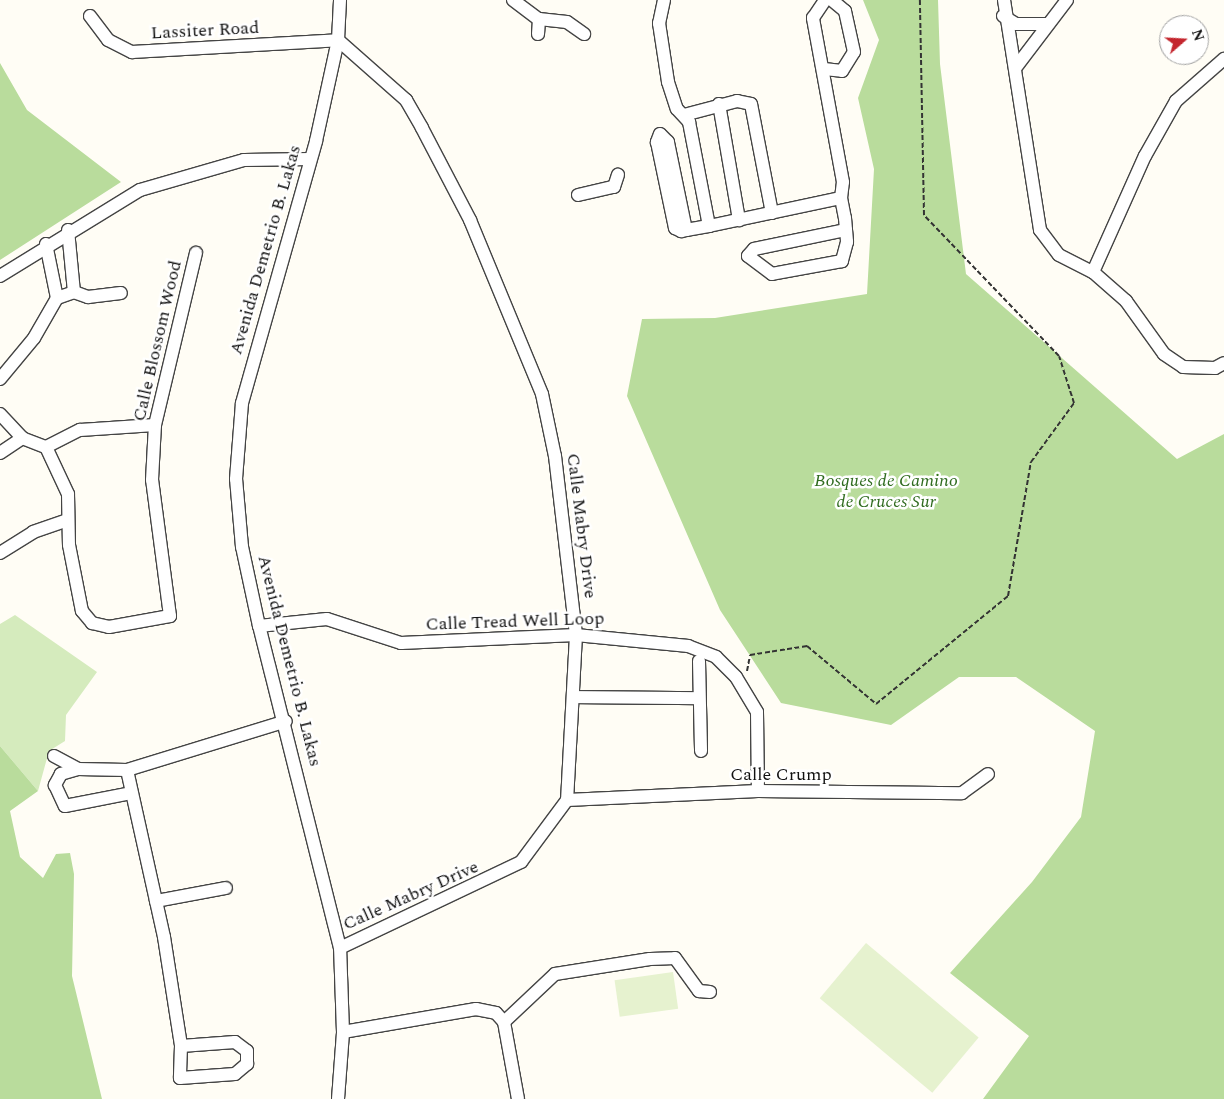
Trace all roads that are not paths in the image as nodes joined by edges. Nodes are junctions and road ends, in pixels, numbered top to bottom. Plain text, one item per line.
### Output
1 (340, 0) edge
2 (513, 0) edge
3 (664, 0) edge
4 (825, 0) edge
5 (832, 0) edge
6 (1004, 0) edge
7 (1067, 0) edge
8 (90, 16) dead end
9 (1003, 16) junction
10 (538, 19) junction
11 (1046, 24) junction
12 (538, 34) dead end
13 (584, 34) dead end
14 (338, 40) junction
15 (1224, 59) edge
16 (1016, 67) junction
17 (824, 69) junction
18 (719, 104) junction
19 (684, 115) junction
20 (310, 160) junction
21 (618, 175) dead end
22 (578, 195) dead end
23 (841, 198) junction
24 (772, 213) junction
25 (739, 220) junction
26 (709, 226) junction
27 (68, 230) junction
28 (686, 230) junction
29 (846, 230) junction
30 (46, 244) junction
31 (196, 253) dead end
32 (1093, 272) junction
33 (0, 276) edge
34 (74, 292) junction
35 (121, 293) dead end
36 (57, 298) junction
37 (1224, 363) edge
38 (0, 379) edge
39 (0, 414) edge
40 (155, 425) junction
41 (22, 438) junction
42 (46, 447) junction
43 (0, 453) edge
44 (67, 520) junction
45 (0, 553) edge
46 (259, 626) junction
47 (576, 635) junction
48 (699, 661) dead end
49 (573, 697) junction
50 (699, 698) junction
51 (286, 721) junction
52 (701, 750) dead end
53 (54, 756) dead end
54 (78, 769) junction
55 (127, 770) junction
56 (988, 774) dead end
57 (758, 791) junction
58 (131, 793) junction
59 (568, 800) junction
60 (226, 888) dead end
61 (156, 901) junction
62 (340, 948) junction
63 (710, 992) dead end
64 (504, 1022) junction
65 (343, 1032) junction
66 (181, 1046) junction
67 (338, 1099) edge
68 (518, 1099) edge

1 - 14 street, Avenida Demetrio B. Lakas
2 - 10 street
3 - 19 street
4 - 17 street
5 - 17 street
6 - 9 street
7 - 11 street
8 - 14 street, Lassiter Road
9 - 11 street
9 - 16 street
10 - 12 street
10 - 13 street
11 - 16 street
14 - 20 street, Avenida Demetrio B. Lakas
14 - 47 street, Calle Mabry Drive
15 - 32 street
16 - 32 street
17 - 23 street
18 - 19 street
18 - 24 street
18 - 25 street
19 - 26 street
20 - 27 street
20 - 46 street, Avenida Demetrio B. Lakas
21 - 22 street
23 - 24 street
23 - 29 street
24 - 25 street
25 - 26 street
26 - 28 street
27 - 30 street
27 - 34 street
28 - 28 street
29 - 29 street
30 - 33 street
30 - 36 street
31 - 40 street, Calle Blossom Wood
32 - 37 street
34 - 35 street
34 - 36 street
36 - 38 street
39 - 41 street
40 - 42 street
40 - 44 street, Calle Blossom Wood
41 - 42 street
41 - 43 street
42 - 44 street
44 - 45 street
46 - 47 street, Calle Tread Well Loop
46 - 51 street, Avenida Demetrio B. Lakas
47 - 49 street, Calle Mabry Drive
47 - 57 street, Calle Tread Well Loop
48 - 50 street
49 - 50 street
49 - 59 street, Calle Mabry Drive
50 - 52 street
51 - 55 street
51 - 62 street, Avenida Demetrio B. Lakas
53 - 54 street
54 - 55 street
54 - 58 street
55 - 58 street
56 - 57 street, Calle Crump
57 - 59 street, Calle Crump
58 - 61 street
59 - 62 street, Calle Mabry Drive
60 - 61 street
61 - 66 street
62 - 65 street, Avenida Demetrio B. Lakas
63 - 64 street
64 - 65 street
64 - 68 street
65 - 67 street, Avenida Demetrio B. Lakas
66 - 66 street

